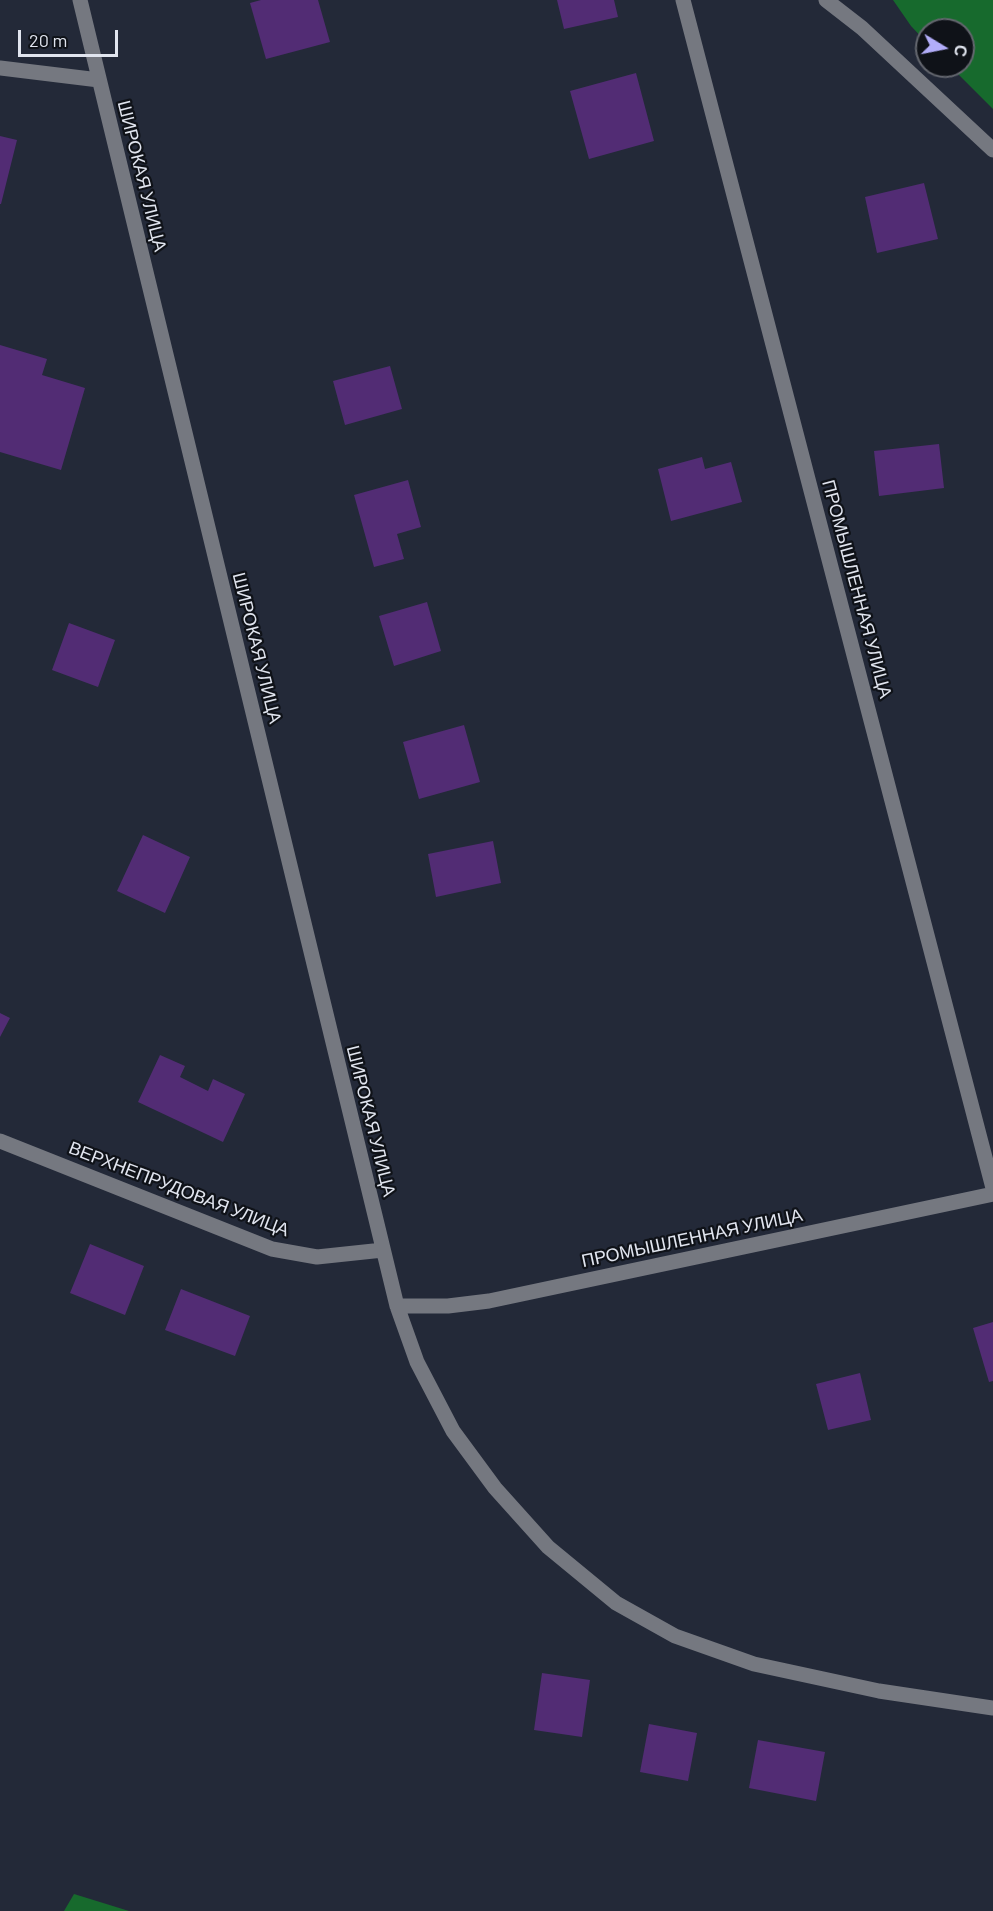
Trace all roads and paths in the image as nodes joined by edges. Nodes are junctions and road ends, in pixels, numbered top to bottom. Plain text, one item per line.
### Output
1 (80, 0) edge
2 (683, 0) edge
3 (826, 0) edge
4 (0, 68) edge
5 (99, 80) junction
6 (993, 150) edge
7 (0, 1141) edge
8 (993, 1188) edge
9 (993, 1194) edge
10 (383, 1250) junction
11 (397, 1306) junction
12 (993, 1708) edge

1 - 5 street, ШИРОКАЯ УЛИЦА
2 - 8 street, ПРОМЫШЛЕННАЯ УЛИЦА
3 - 6 street
4 - 5 street
5 - 10 street, ШИРОКАЯ УЛИЦА
7 - 10 street, ВЕРХНЕПРУДОВАЯ УЛИЦА
9 - 11 street, ПРОМЫШЛЕННАЯ УЛИЦА
10 - 11 street, ШИРОКАЯ УЛИЦА
11 - 12 street

